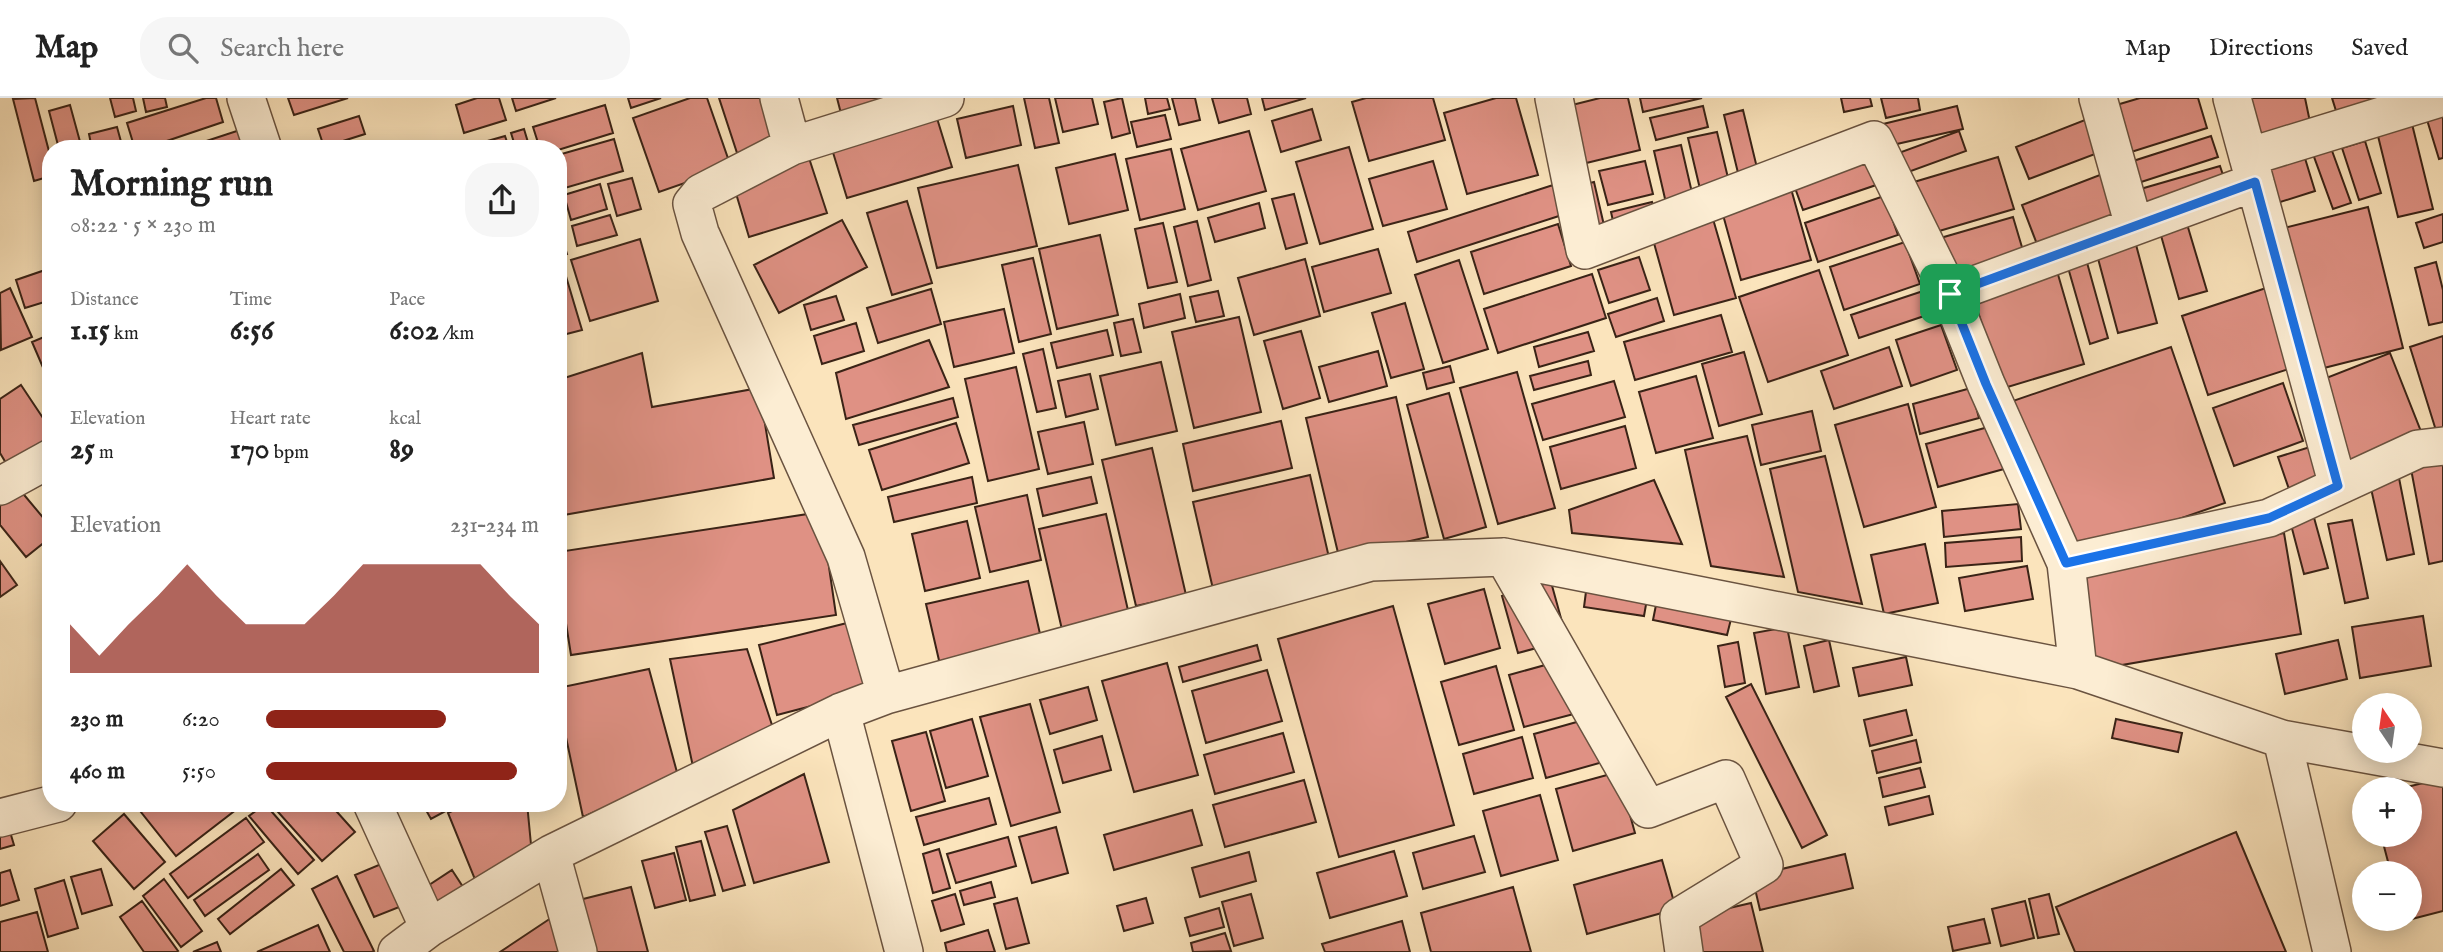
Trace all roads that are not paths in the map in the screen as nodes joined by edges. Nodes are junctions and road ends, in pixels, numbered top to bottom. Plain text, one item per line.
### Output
1 (246, 98) edge
2 (779, 98) edge
3 (946, 98) edge
4 (1554, 98) edge
5 (2098, 98) edge
6 (2232, 98) edge
7 (2440, 98) edge
8 (260, 140) edge
9 (792, 146) junction
10 (2252, 170) junction
11 (2134, 226) junction
12 (1950, 294) junction
13 (2443, 446) edge
14 (42, 463) edge
15 (0, 486) edge
16 (2338, 486) junction
17 (1504, 557) junction
18 (2066, 563) junction
19 (2078, 670) junction
20 (886, 695) junction
21 (841, 712) junction
22 (2282, 739) junction
23 (2443, 768) edge
24 (42, 807) edge
25 (376, 812) edge
26 (0, 818) edge
27 (551, 854) junction
28 (429, 928) junction
29 (397, 952) edge
30 (578, 952) edge
31 (904, 952) edge
32 (1684, 952) edge
33 (2332, 952) edge

1 - 8 street
2 - 9 street
3 - 9 street
4 - 12 street
5 - 11 street
6 - 10 street
7 - 10 street
9 - 20 street
10 - 11 street
10 - 16 street
11 - 12 street
12 - 18 street
13 - 16 street
14 - 15 street
16 - 18 street
17 - 19 street
17 - 20 street
17 - 32 street
18 - 19 street
19 - 22 street
20 - 21 street
21 - 27 street
21 - 31 street
22 - 23 street
22 - 33 street
24 - 26 street
25 - 28 street
27 - 28 street
27 - 30 street
28 - 29 street

